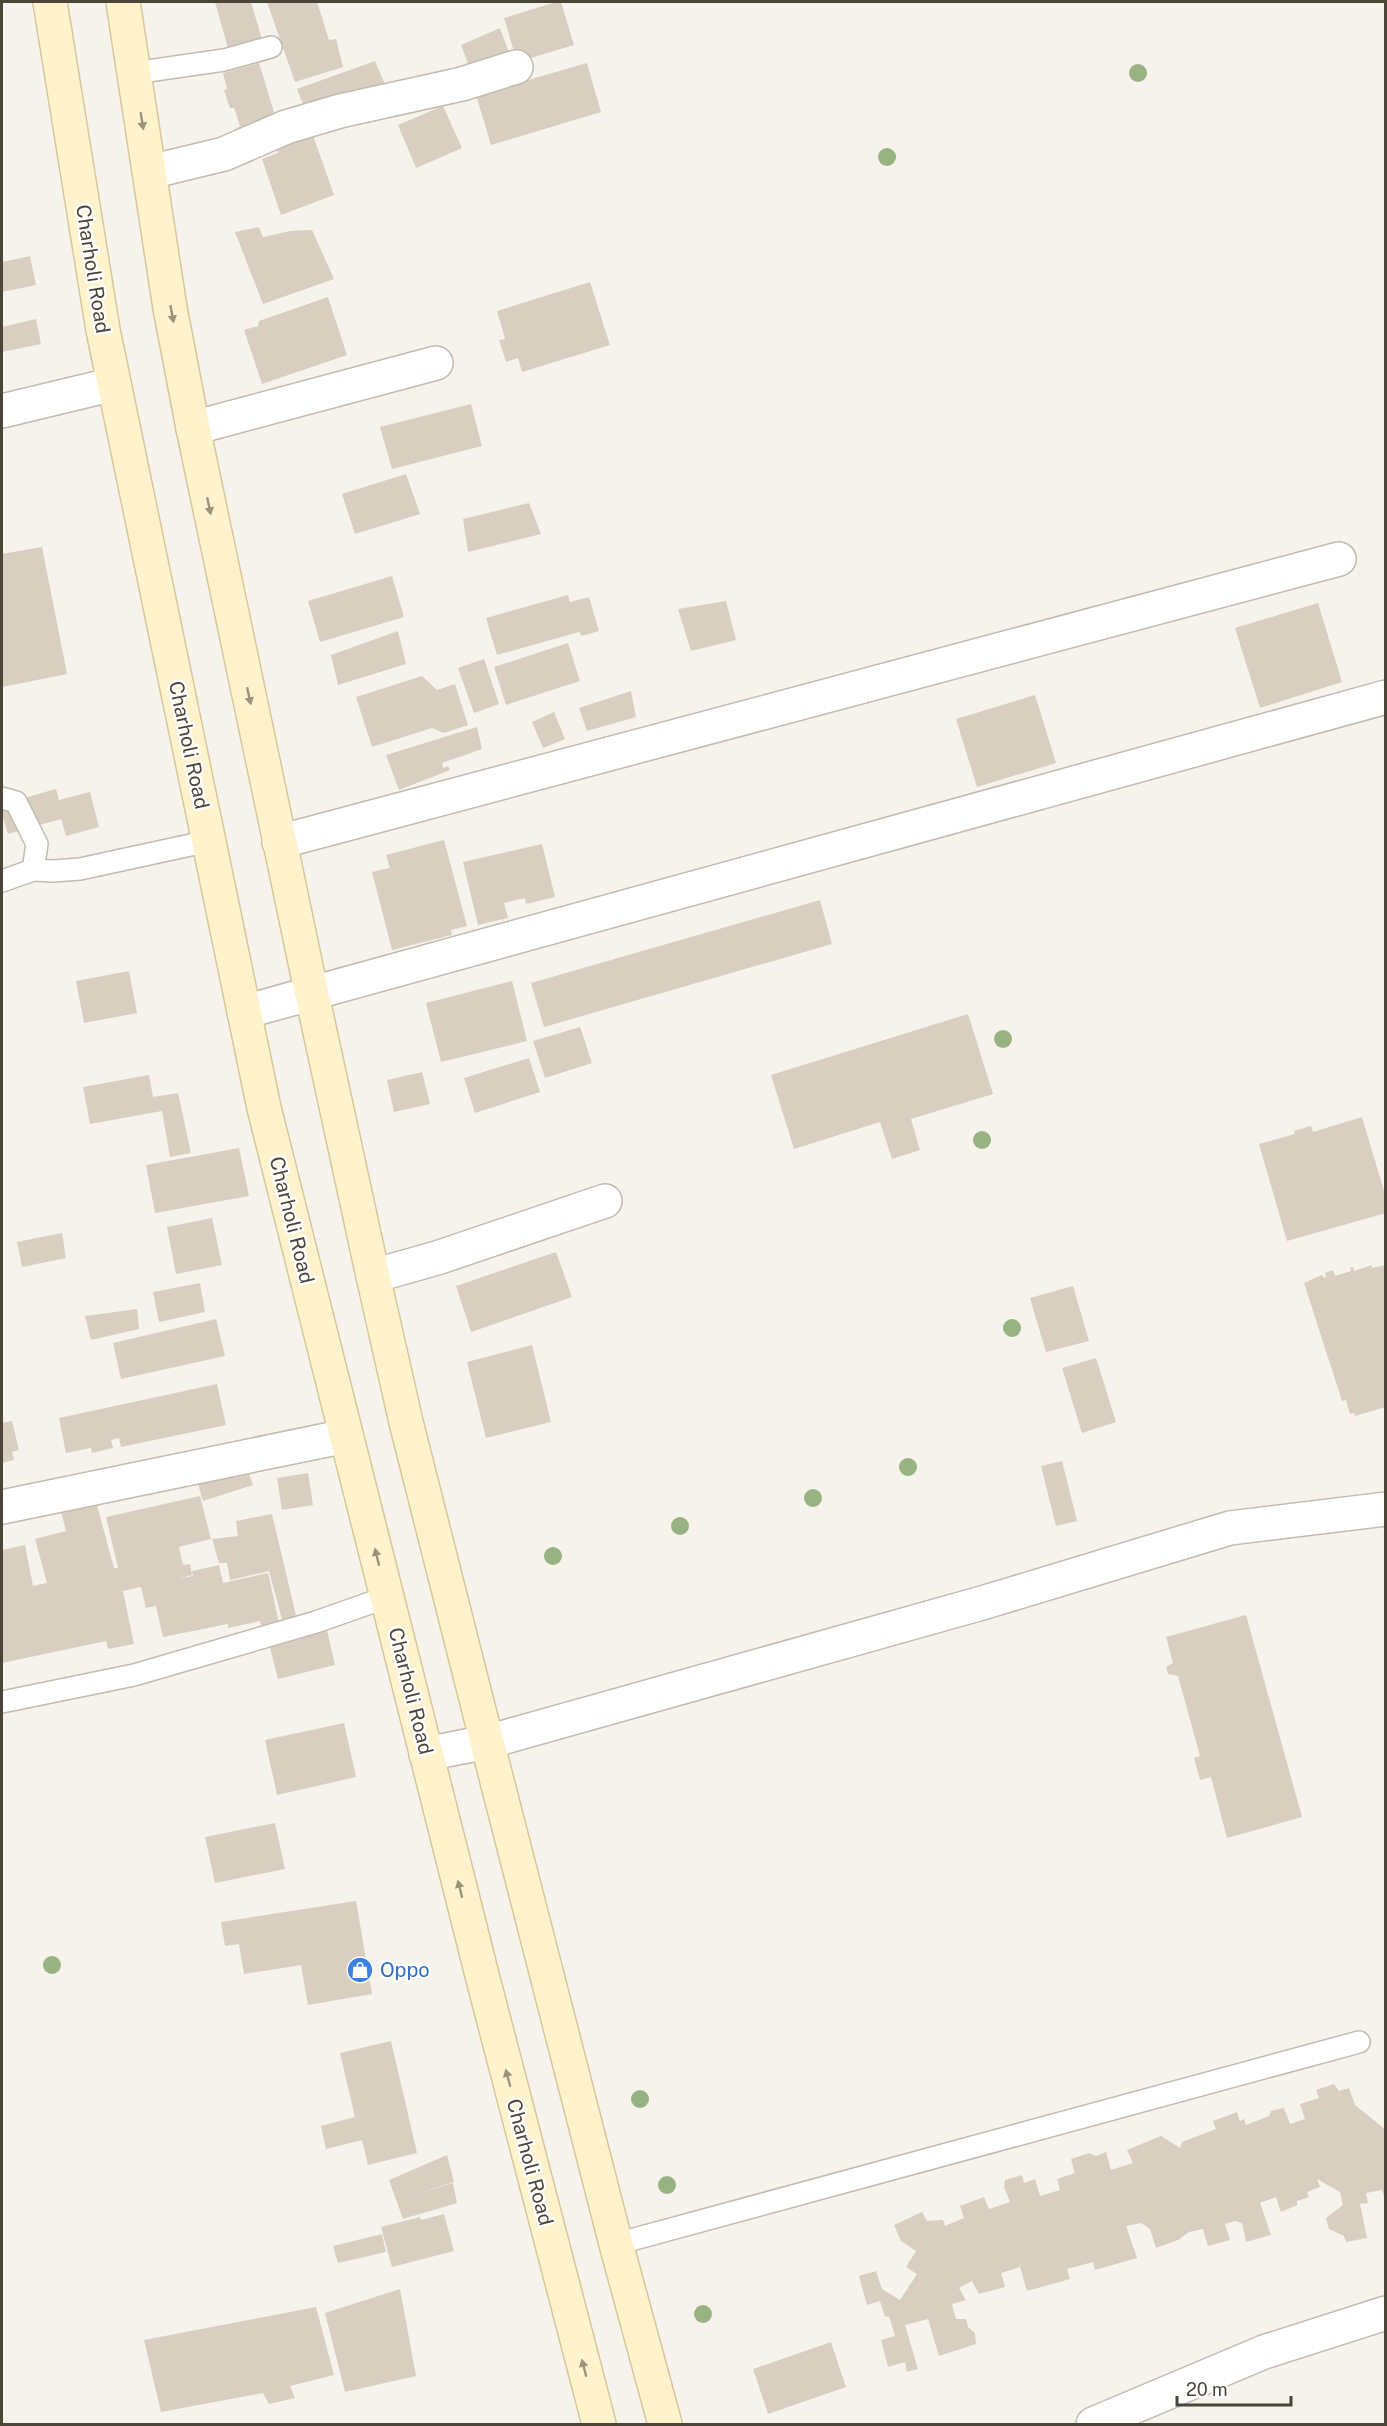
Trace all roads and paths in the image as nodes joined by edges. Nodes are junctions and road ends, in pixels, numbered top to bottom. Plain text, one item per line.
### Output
1 (50, 2) edge
2 (123, 2) edge
3 (271, 47) dead end
4 (516, 67) dead end
5 (134, 74) junction
6 (150, 172) junction
7 (436, 363) dead end
8 (114, 384) junction
9 (2, 411) edge
10 (193, 428) junction
11 (1339, 559) dead end
12 (1386, 697) edge
13 (2, 798) edge
14 (209, 841) junction
15 (279, 842) junction
16 (33, 870) junction
17 (2, 881) edge
18 (312, 994) junction
19 (244, 1012) junction
20 (605, 1201) dead end
21 (373, 1276) junction
22 (346, 1436) junction
23 (2, 1507) edge
24 (1386, 1509) edge
25 (387, 1597) junction
26 (2, 1702) edge
27 (487, 1742) junction
28 (426, 1754) junction
29 (1359, 2042) dead end
30 (616, 2244) junction
31 (1386, 2313) edge
32 (599, 2424) edge
33 (665, 2424) edge
34 (1093, 2424) edge

1 - 8 street, Charholi Road
2 - 5 street
3 - 5 lane
4 - 6 street
5 -> 6 street
6 -> 10 street
7 - 10 street
8 - 9 street
8 - 14 street, Charholi Road
10 -> 15 street
11 - 15 street
12 - 18 street
13 - 16 lane
14 - 16 lane
14 - 19 street, Charholi Road
15 - 18 street
16 - 17 lane
18 - 19 street
18 - 21 street
19 - 22 street, Charholi Road
20 - 21 street
21 - 27 street
22 - 23 street
25 -> 22 street, Charholi Road
24 - 27 street
25 - 26 lane
25 - 28 street, Charholi Road
27 - 28 street
27 - 30 street
32 -> 28 street, Charholi Road
29 - 30 lane
30 - 33 street
31 - 34 street

